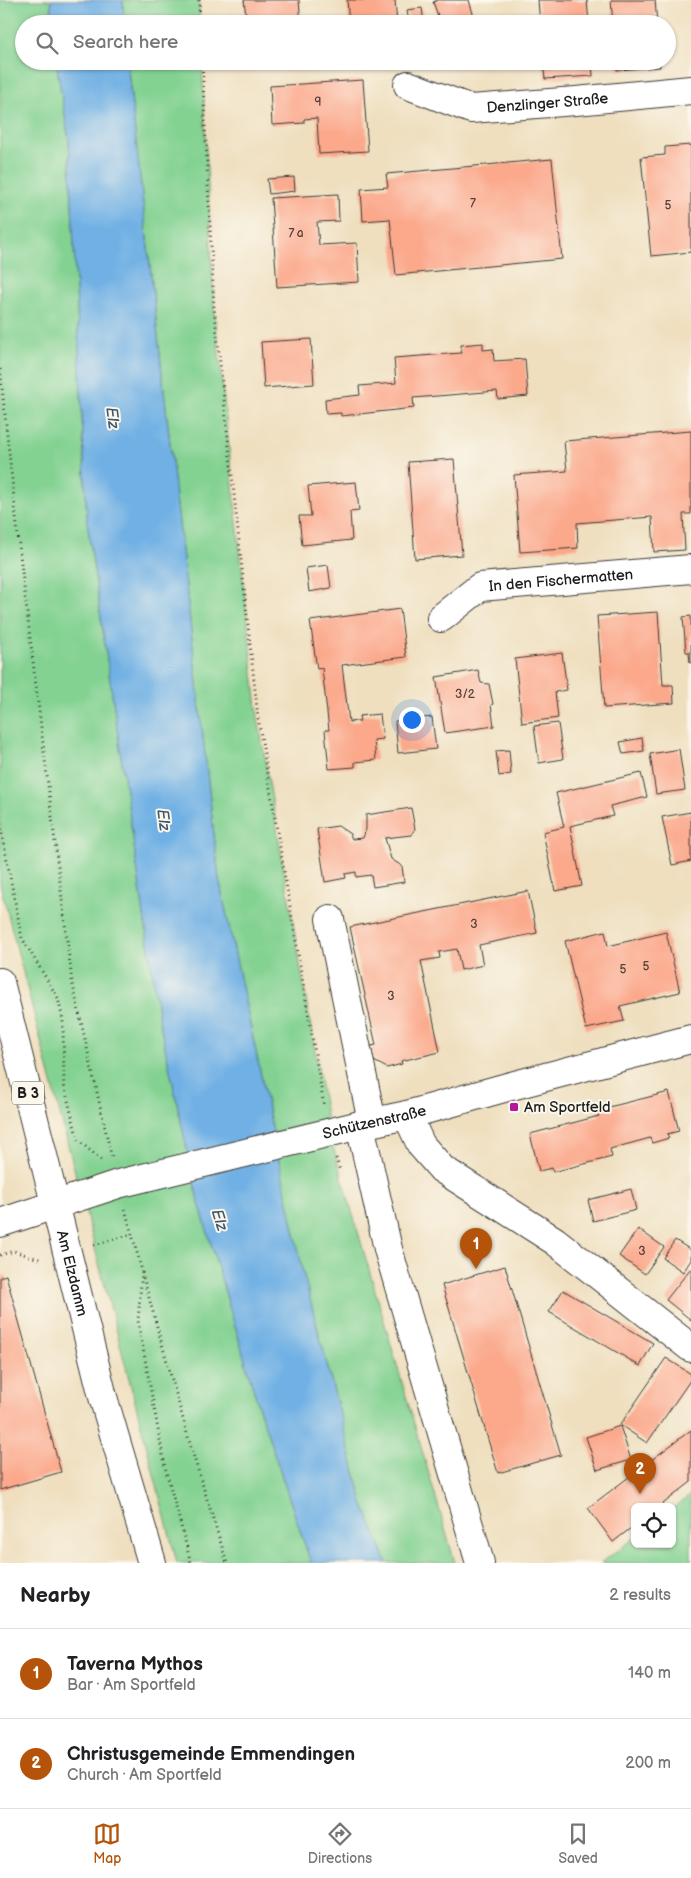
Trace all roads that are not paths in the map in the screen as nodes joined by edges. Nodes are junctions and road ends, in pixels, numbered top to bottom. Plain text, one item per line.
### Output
1 (408, 85) dead end
2 (691, 90) edge
3 (691, 570) edge
4 (441, 618) dead end
5 (330, 919) dead end
6 (0, 982) edge
7 (691, 1040) edge
8 (407, 1115) junction
9 (366, 1123) junction
10 (56, 1204) junction
11 (0, 1223) edge
12 (691, 1348) edge
13 (152, 1563) edge
14 (480, 1563) edge

1 - 2 street, Denzlinger Straße
3 - 4 street, In den Fischermatten
5 - 9 street
6 - 10 street, Am Elzdamm / B 3
7 - 8 street, Schützenstraße
8 - 9 street, Schützenstraße
8 - 12 street
9 - 10 street, Schützenstraße
9 - 14 street
10 - 11 street, Schützenstraße
10 - 13 street, Am Elzdamm / B 3

